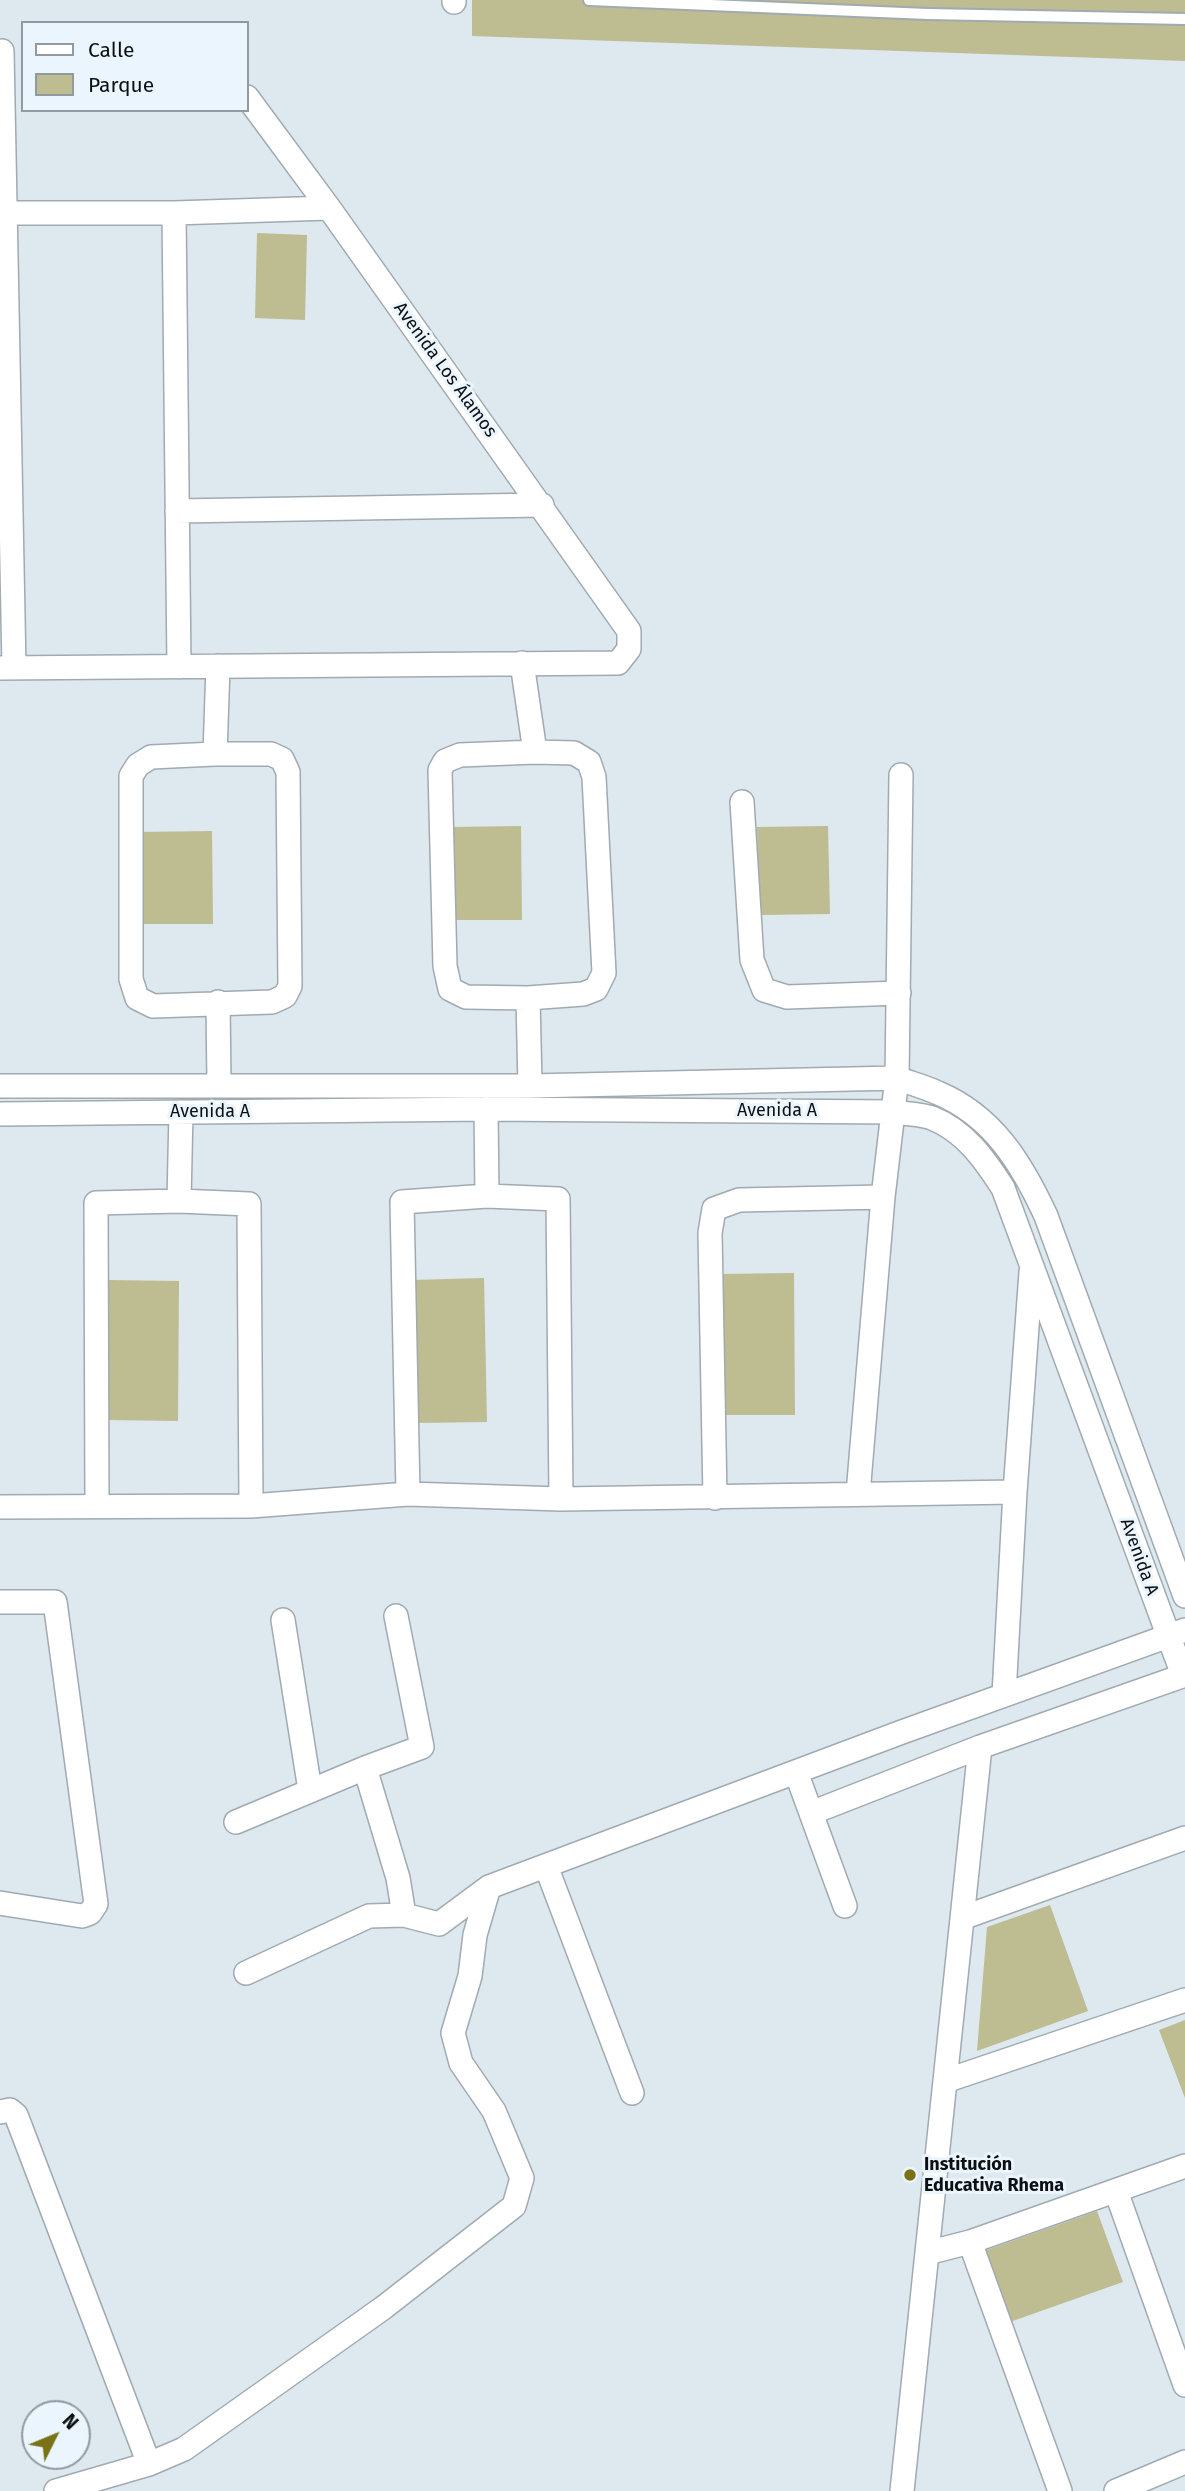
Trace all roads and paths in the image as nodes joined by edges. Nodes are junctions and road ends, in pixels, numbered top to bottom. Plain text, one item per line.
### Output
1 (589, 0) edge
2 (928, 0) edge
3 (928, 14) junction
4 (1185, 19) edge
5 (8, 51) edge
6 (248, 98) edge
7 (329, 208) junction
8 (5, 213) junction
9 (174, 213) junction
10 (541, 505) junction
11 (177, 511) junction
12 (522, 663) junction
13 (218, 666) junction
14 (178, 667) junction
15 (7, 668) edge
16 (535, 751) junction
17 (215, 754) junction
18 (901, 775) dead end
19 (742, 802) dead end
20 (899, 993) junction
21 (528, 998) junction
22 (218, 1003) junction
23 (897, 1078) junction
24 (211, 1085) junction
25 (0, 1086) edge
26 (530, 1086) junction
27 (486, 1109) junction
28 (192, 1112) junction
29 (894, 1112) junction
30 (0, 1114) edge
31 (487, 1196) junction
32 (883, 1197) junction
33 (179, 1201) junction
34 (1031, 1262) junction
35 (1015, 1492) junction
36 (408, 1494) junction
37 (858, 1494) junction
38 (715, 1498) junction
39 (561, 1499) junction
40 (97, 1506) junction
41 (251, 1506) junction
42 (0, 1507) edge
43 (1185, 1596) edge
44 (0, 1602) edge
45 (396, 1616) dead end
46 (283, 1620) dead end
47 (1177, 1633) edge
48 (1184, 1675) edge
49 (1004, 1695) junction
50 (980, 1746) junction
51 (365, 1768) junction
52 (796, 1772) junction
53 (310, 1790) junction
54 (811, 1813) junction
55 (236, 1822) dead end
56 (1185, 1838) edge
57 (546, 1866) junction
58 (489, 1887) junction
59 (0, 1903) edge
60 (845, 1906) dead end
61 (404, 1915) junction
62 (962, 1918) junction
63 (246, 1973) dead end
64 (1185, 2000) edge
65 (945, 2081) junction
66 (632, 2093) dead end
67 (0, 2112) edge
68 (1185, 2166) edge
69 (1116, 2191) junction
70 (970, 2242) junction
71 (927, 2253) junction
72 (1185, 2385) edge
73 (1185, 2462) edge
74 (149, 2464) junction
75 (56, 2491) edge
76 (902, 2491) edge
77 (1060, 2491) edge
78 (1116, 2491) edge

1 - 3 lane
2 - 3 lane
3 - 4 lane
5 - 8 street
6 - 7 street, Avenida Los Álamos
7 - 9 street
7 - 10 street, Avenida Los Álamos
8 - 9 street
8 - 15 street
9 - 11 street
10 - 11 street
10 - 12 street, Avenida Los Álamos
11 - 14 street
12 - 13 street
12 - 16 street
13 - 14 street
13 - 17 street
14 - 15 street
16 - 21 street
16 - 21 street
17 - 22 street
17 - 22 street
18 - 20 street
19 - 20 street
20 - 23 street
21 - 26 street
22 - 24 street
23 - 26 street, Avenida A
23 - 29 street
23 - 43 street, Avenida A
24 - 25 street, Avenida A
24 - 26 street, Avenida A
24 - 28 street
27 - 28 street, Avenida A
27 - 29 street, Avenida A
27 - 31 street
28 - 30 street, Avenida A
28 - 33 street
29 - 32 street
29 - 34 street, Avenida A
31 - 36 street
31 - 39 street
32 - 37 street
32 - 38 street
33 - 40 street
33 - 41 street
34 - 35 street
34 - 47 street, Avenida A
35 - 37 street
35 - 49 street
36 - 39 street
36 - 41 street
37 - 38 street
38 - 39 street
40 - 41 street
40 - 42 street
44 - 59 street
45 - 51 street
46 - 53 street
47 - 48 street, Avenida A
47 - 49 street
48 - 50 street
49 - 52 street
50 - 54 street
50 - 62 street
51 - 53 street
51 - 61 street
52 - 54 street
52 - 57 street
53 - 55 street
54 - 60 street
56 - 62 street
57 - 58 street
57 - 66 street
58 - 61 street
58 - 74 street
61 - 63 street
62 - 65 street
64 - 65 street
65 - 71 street
67 - 74 street
68 - 69 street
69 - 70 street
69 - 72 street
70 - 71 street
70 - 77 street
71 - 76 street
73 - 78 street
74 - 75 street

